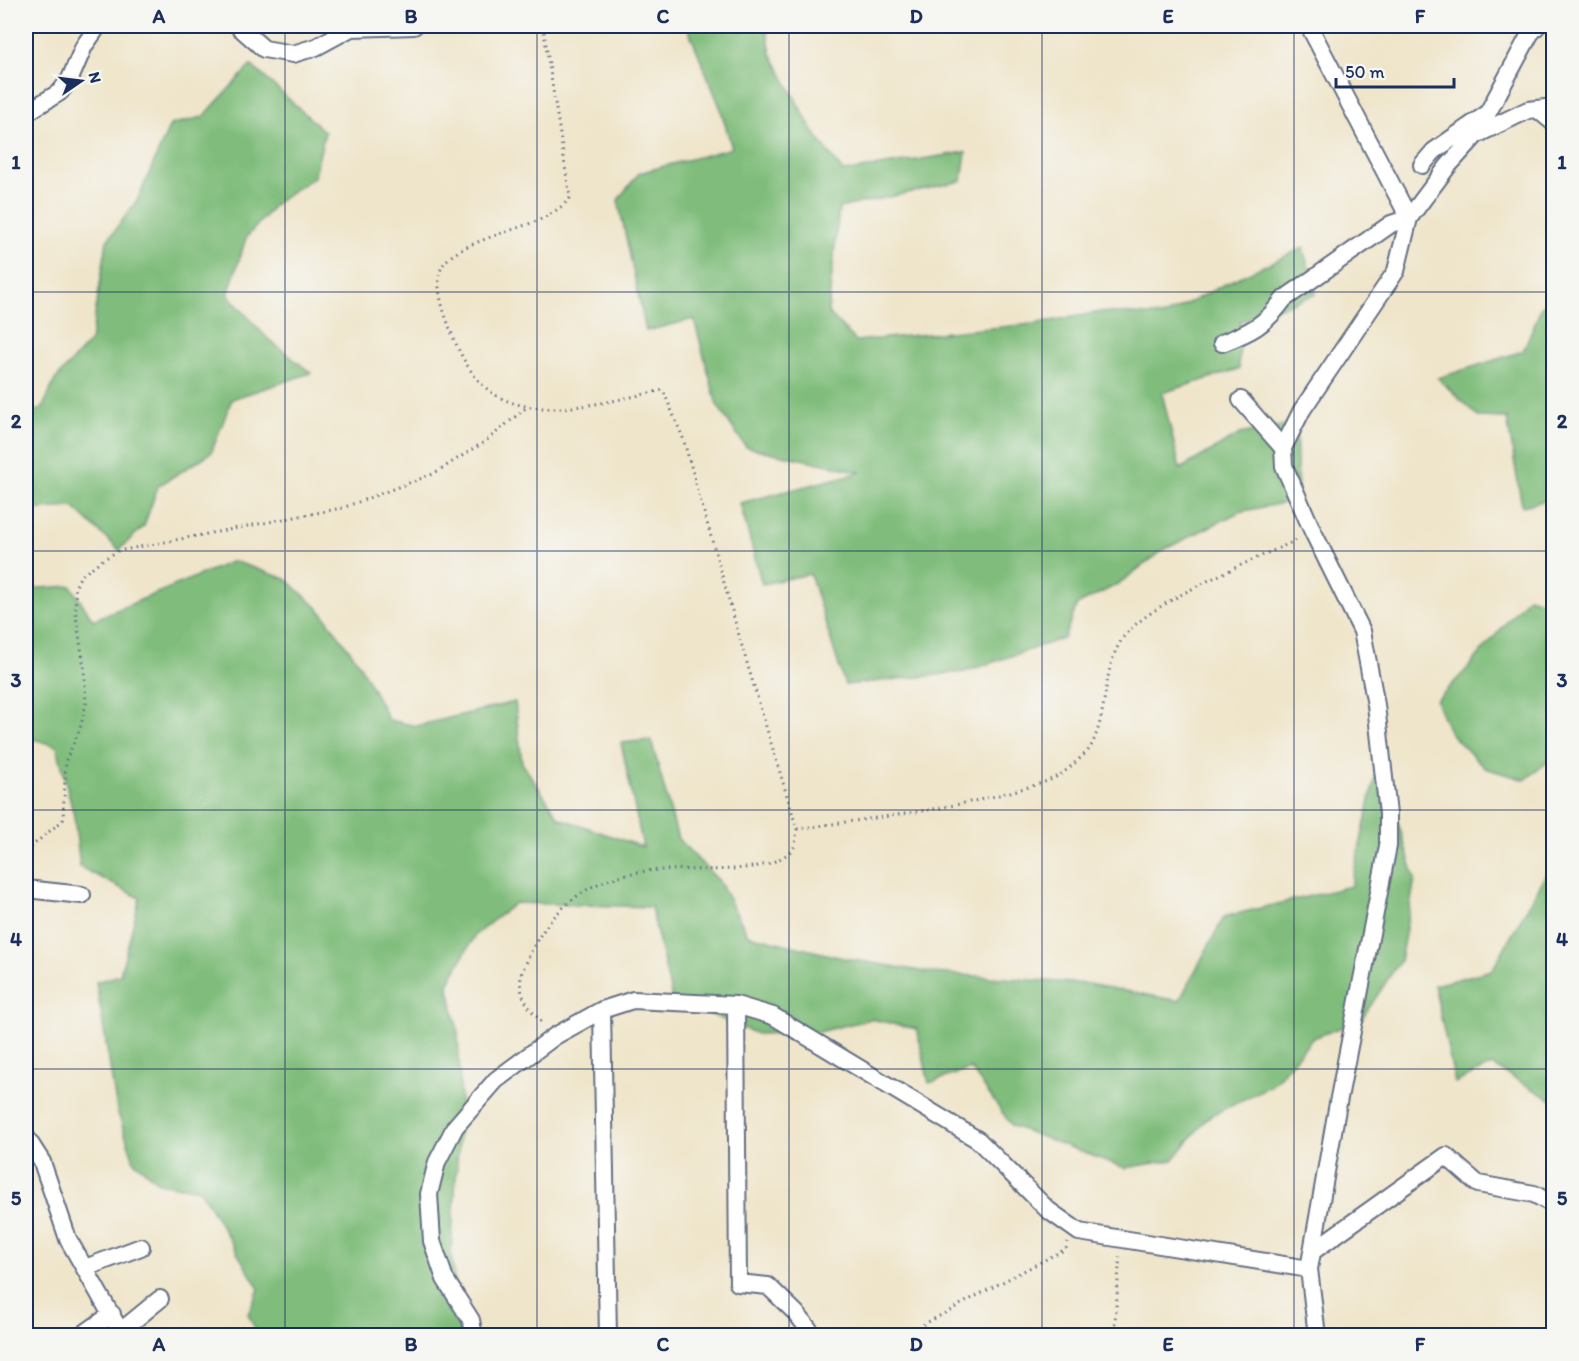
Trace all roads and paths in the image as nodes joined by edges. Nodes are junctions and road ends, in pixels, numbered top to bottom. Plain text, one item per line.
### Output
1 (98, 26) edge
2 (238, 26) edge
3 (414, 26) edge
4 (543, 26) edge
5 (1309, 26) edge
6 (1537, 26) edge
7 (1545, 108) edge
8 (26, 113) edge
9 (1487, 114) junction
10 (1554, 123) edge
11 (1476, 135) junction
12 (1422, 165) dead end
13 (1409, 218) junction
14 (1222, 344) dead end
15 (1241, 400) dead end
16 (527, 407) junction
17 (1283, 448) junction
18 (1313, 532) junction
19 (797, 830) junction
20 (26, 851) edge
21 (26, 889) edge
22 (82, 895) dead end
23 (736, 1005) junction
24 (602, 1010) junction
25 (555, 1036) junction
26 (26, 1137) edge
27 (1554, 1205) edge
28 (1074, 1230) junction
29 (1121, 1238) junction
30 (141, 1246) dead end
31 (1313, 1251) junction
32 (85, 1268) junction
33 (1309, 1269) junction
34 (160, 1299) dead end
35 (112, 1314) junction
36 (122, 1333) edge
37 (81, 1335) edge
38 (474, 1335) edge
39 (608, 1335) edge
40 (814, 1335) edge
41 (902, 1335) edge
42 (1114, 1335) edge
43 (1317, 1335) edge

1 - 8 street
2 - 3 street
4 - 16 path
5 - 13 street
6 - 9 street
7 - 10 street
7 - 11 street
9 - 11 street
9 - 12 street
11 - 13 street
13 - 14 street
13 - 17 street
15 - 17 street
16 - 19 path
16 - 20 path
17 - 18 street
18 - 19 path
18 - 31 street
19 - 25 path
21 - 22 street
23 - 24 street
23 - 28 street
23 - 40 street
24 - 25 street
24 - 39 street
25 - 38 street
26 - 32 street
27 - 31 street
28 - 29 street
28 - 41 path
29 - 33 street
29 - 42 path
30 - 32 street
31 - 33 street
32 - 35 street
33 - 43 street
34 - 36 street
35 - 36 street
35 - 37 street

